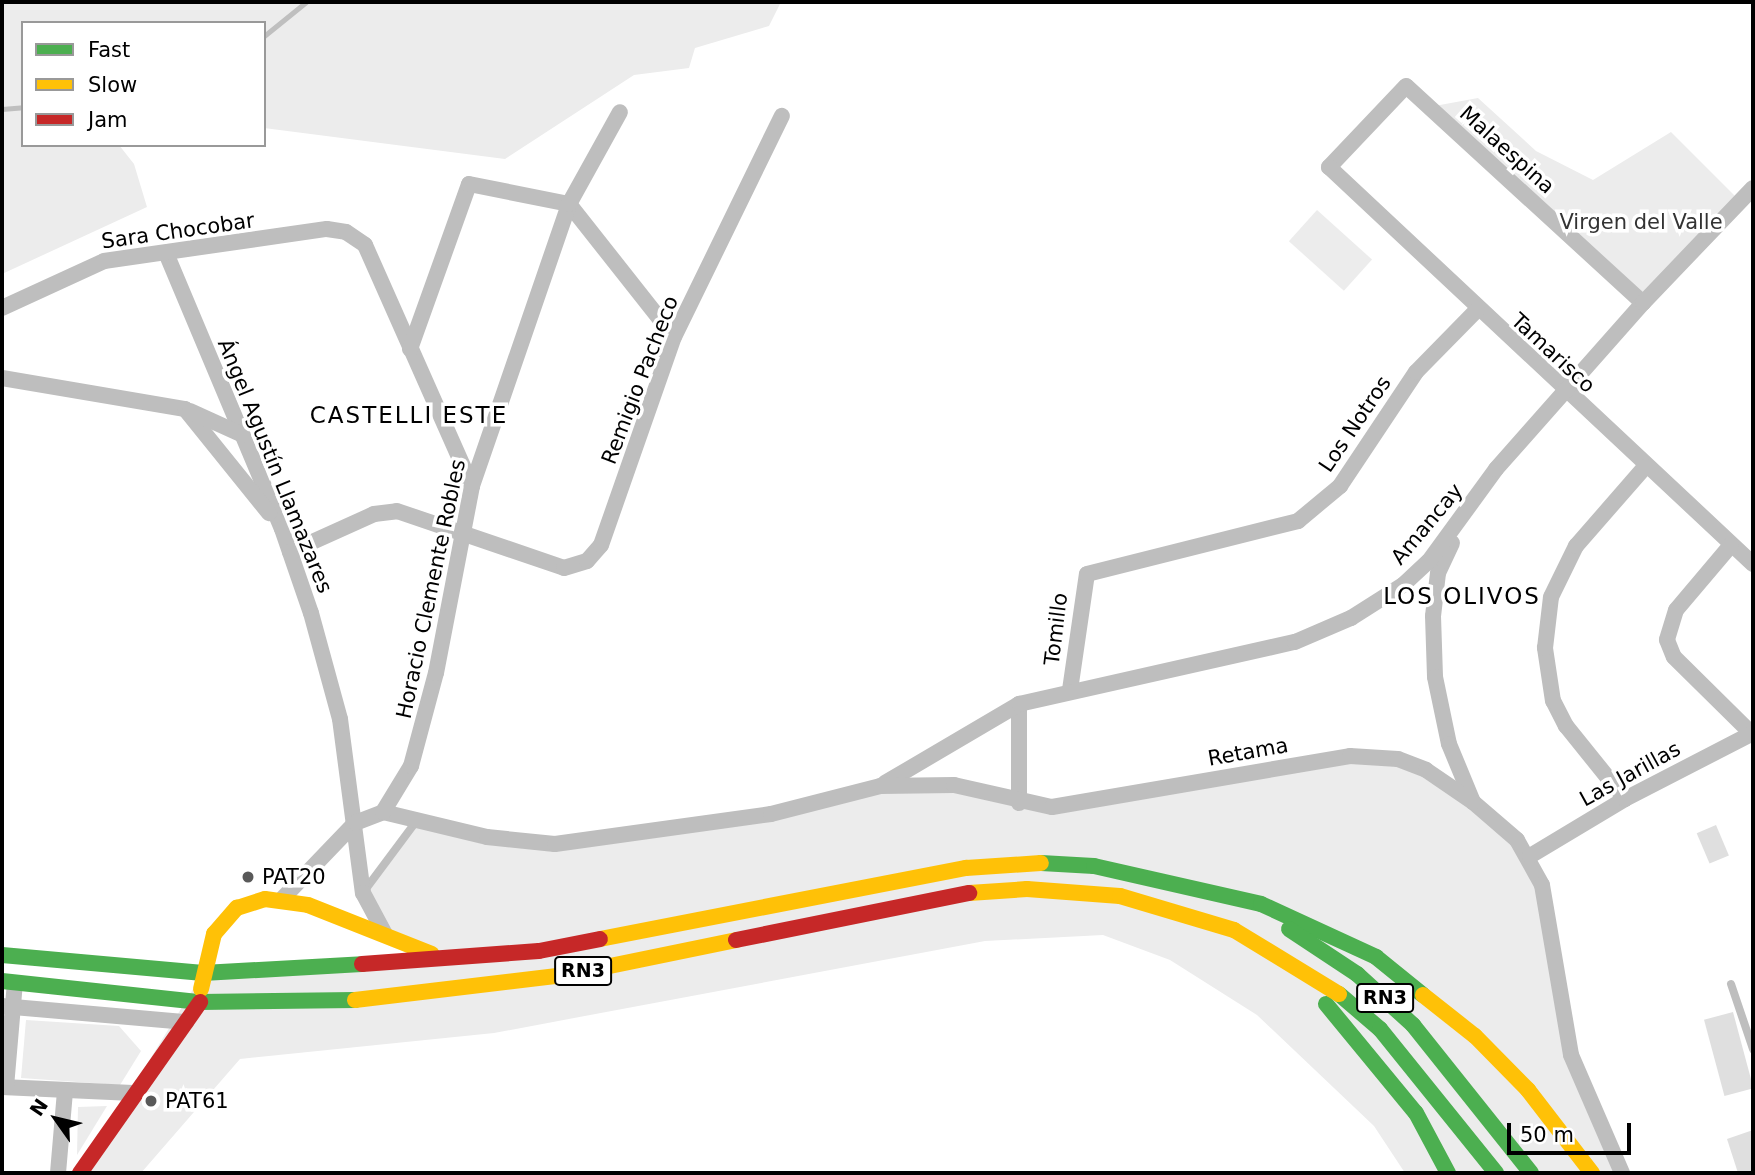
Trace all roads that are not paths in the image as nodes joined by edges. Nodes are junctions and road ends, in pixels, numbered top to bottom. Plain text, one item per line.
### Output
1 (1406, 86) joint
2 (620, 112) dead end
3 (782, 116) dead end
4 (1753, 188) edge
5 (569, 204) junction
6 (166, 253) junction
7 (1643, 303) junction
8 (2, 308) edge
9 (1477, 310) junction
10 (674, 337) junction
11 (410, 349) junction
12 (2, 378) edge
13 (1565, 392) junction
14 (185, 409) junction
15 (243, 435) junction
16 (1645, 467) junction
17 (472, 486) junction
18 (1460, 524) junction
19 (282, 529) junction
20 (461, 538) junction
21 (1731, 545) junction
22 (290, 552) junction
23 (1753, 564) edge
24 (1087, 574) joint
25 (1070, 691) junction
26 (1019, 704) junction
27 (1753, 734) edge
28 (880, 786) junction
29 (1625, 799) junction
30 (1473, 802) junction
31 (1019, 803) junction
32 (383, 812) junction
33 (419, 818) junction
34 (355, 823) junction
35 (1530, 856) junction
36 (1189, 885) junction
37 (363, 892) junction
38 (283, 898) junction
39 (390, 942) junction
40 (1260, 943) junction
41 (2, 955) edge
42 (455, 958) junction
43 (203, 973) junction
44 (8, 982) edge
45 (1731, 984) dead end
46 (200, 1002) junction
47 (7, 1007) edge
48 (186, 1022) junction
49 (1753, 1049) edge
50 (4, 1087) edge
51 (65, 1091) junction
52 (133, 1093) junction
53 (58, 1173) edge
54 (80, 1173) edge
55 (1448, 1173) edge
56 (1496, 1173) edge
57 (1531, 1173) edge
58 (1592, 1173) edge
59 (1622, 1173) edge

1 - 7 street, Malaespina
1 - 9 street, Tamarisco
2 - 5 street, Horacio Clemente Robles
3 - 10 street, Remigio Pacheco
4 - 7 street, Amancay
5 - 10 street
5 - 11 street
5 - 17 street, Horacio Clemente Robles
6 - 8 street, Sara Chocobar
6 - 11 street, Sara Chocobar
6 - 15 street, Ángel Agustín Llamazares
7 - 13 street, Amancay
9 - 13 street, Tamarisco
9 - 24 street, Los Notros
10 - 20 street, Remigio Pacheco
11 - 17 street
12 - 14 street
13 - 16 street, Tamarisco
13 - 18 street, Amancay
14 - 15 street
14 - 19 street
15 - 19 street, Ángel Agustín Llamazares
16 - 21 street, Tamarisco
16 - 29 street
17 - 20 street, Horacio Clemente Robles
18 - 25 street, Amancay
18 - 30 street
19 - 22 street, Ángel Agustín Llamazares
20 - 22 street
20 - 32 street, Horacio Clemente Robles
21 - 23 street, Tamarisco
21 - 27 street
22 - 34 street, Ángel Agustín Llamazares
24 - 25 street, Tomillo
25 - 26 street, Amancay
26 - 28 street, Amancay
26 - 31 street
27 - 29 street, Las Jarillas
28 - 31 street, Retama
28 - 33 street
29 - 35 street, Las Jarillas
30 - 31 street, Retama
30 - 35 street
32 - 33 street
32 - 34 street
33 - 37 lane
34 - 37 street, Ángel Agustín Llamazares
34 - 38 street
35 - 59 street
36 - 42 main road, RN3
36 - 57 main road, RN3
36 - 58 main road
37 - 39 street, Ángel Agustín Llamazares
38 - 39 main road
38 - 43 main road
39 - 42 main road
40 - 46 main road, RN3
40 - 55 main road
40 - 56 main road, RN3
41 - 43 main road, RN3
42 - 43 main road, RN3
43 - 46 main road
44 - 46 main road, RN3
44 - 47 street
45 - 49 lane
46 - 48 main road
47 - 48 street
47 - 50 street
48 - 52 main road
50 - 51 street
51 - 52 street
51 - 53 street
52 - 54 main road

